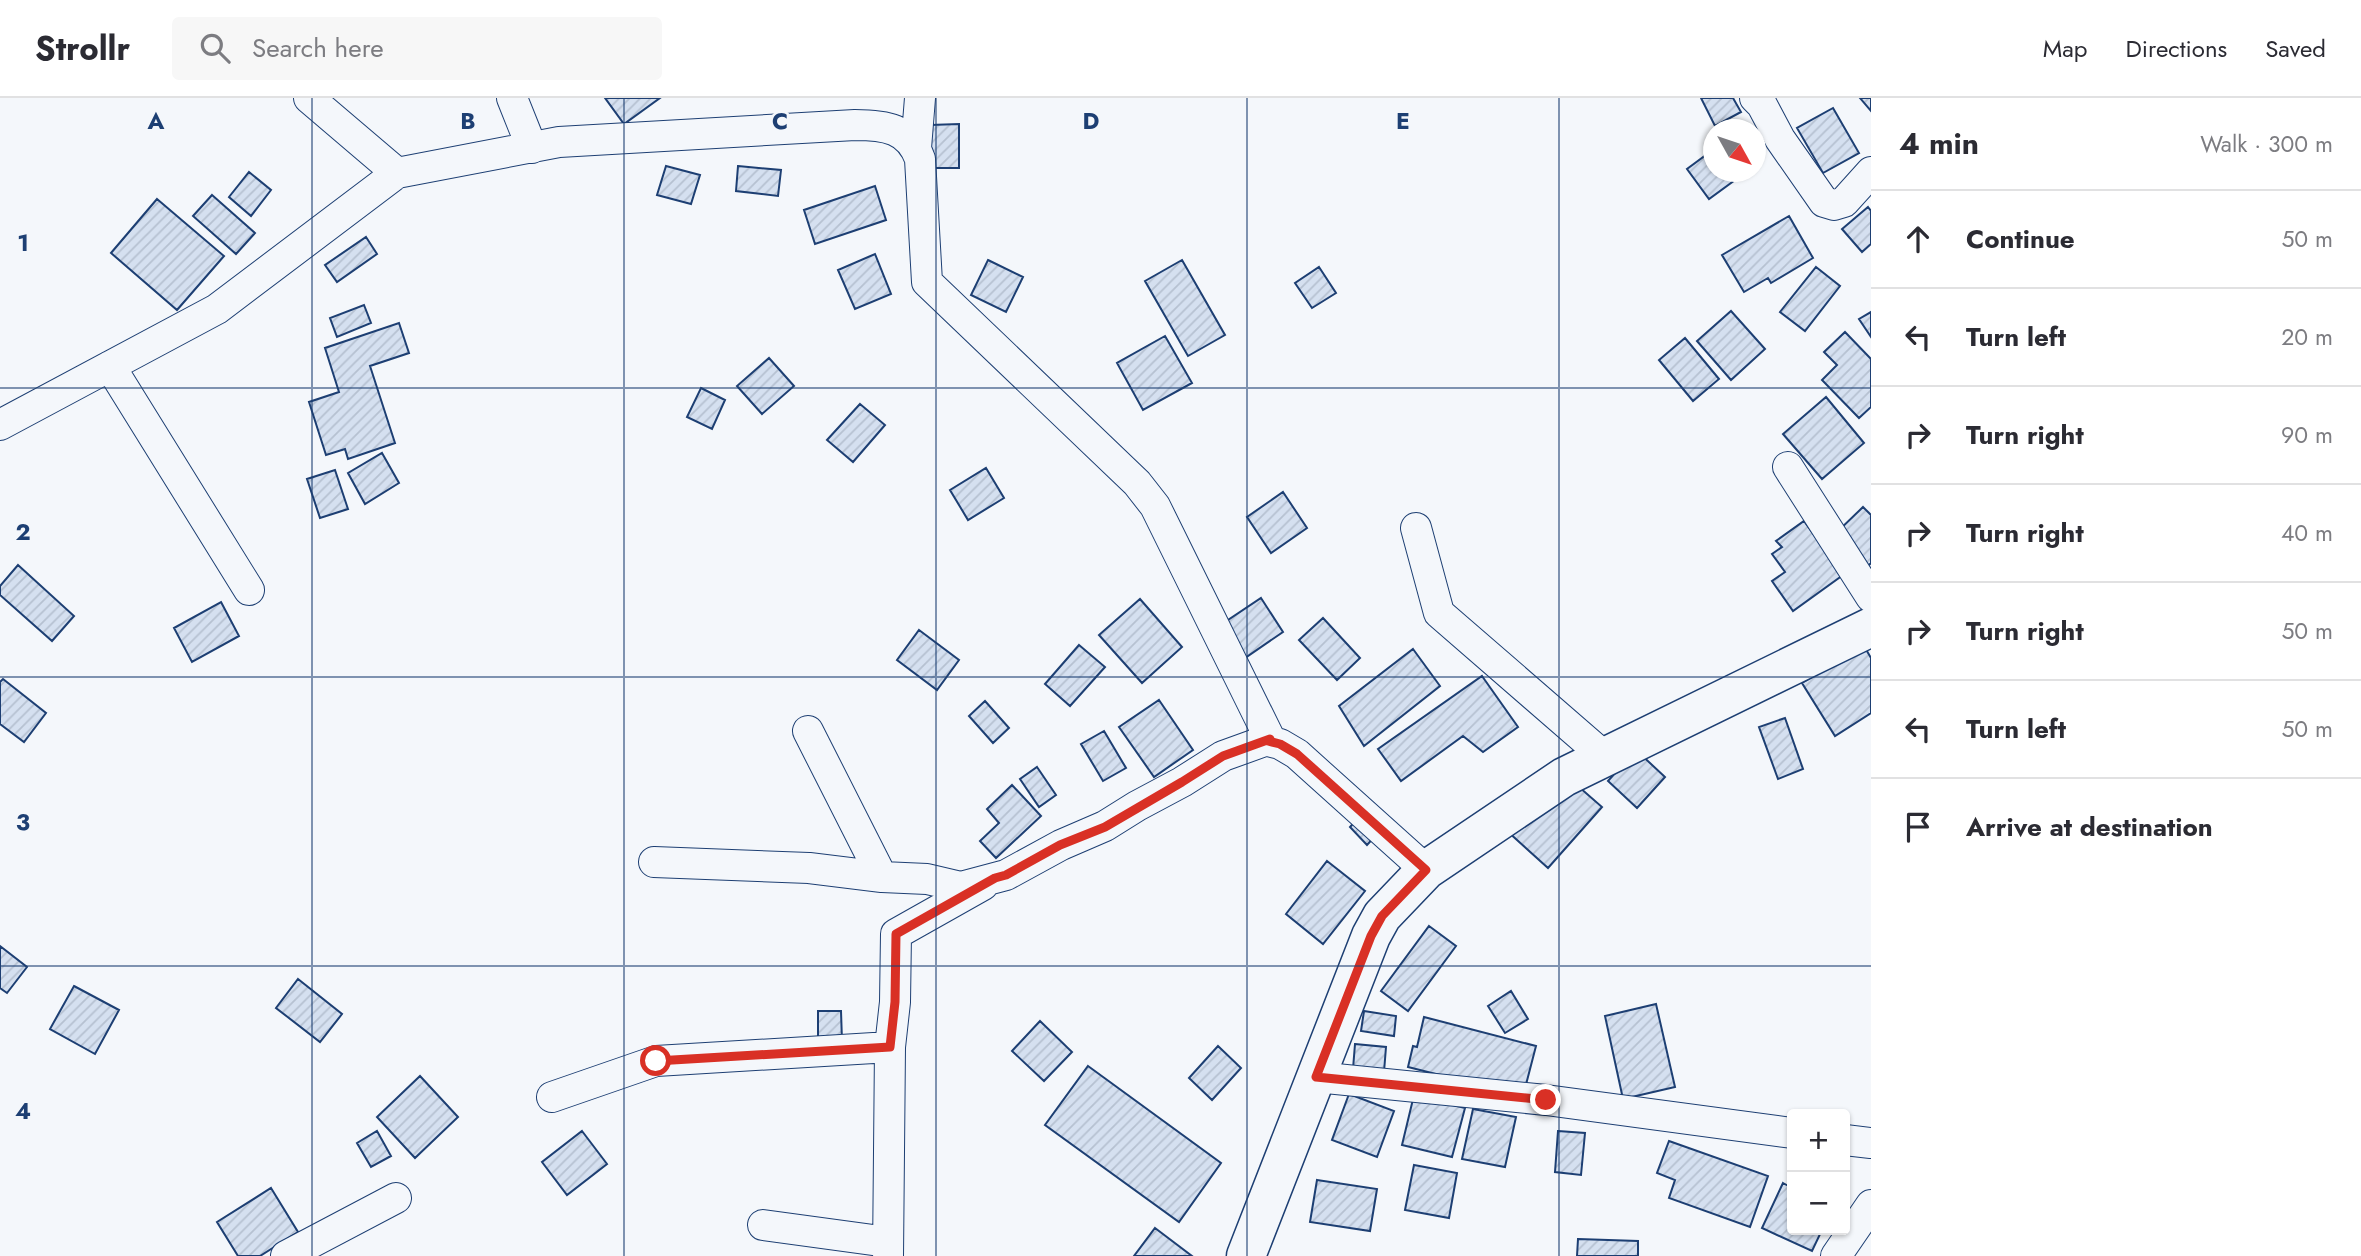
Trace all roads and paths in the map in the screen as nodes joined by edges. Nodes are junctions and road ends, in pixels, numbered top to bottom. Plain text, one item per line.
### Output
1 (309, 98) edge
2 (512, 98) edge
3 (920, 98) edge
4 (1755, 98) edge
5 (532, 148) junction
6 (916, 148) junction
7 (1871, 172) edge
8 (397, 173) junction
9 (110, 366) junction
10 (0, 425) edge
11 (1788, 467) dead end
12 (1416, 528) dead end
13 (249, 590) dead end
14 (1871, 597) edge
15 (1871, 627) edge
16 (808, 731) dead end
17 (1270, 739) junction
18 (1605, 757) junction
19 (654, 862) dead end
20 (1426, 870) junction
21 (882, 877) junction
22 (995, 878) junction
23 (890, 1047) junction
24 (1316, 1077) junction
25 (552, 1097) dead end
26 (1787, 1132) edge
27 (1850, 1141) edge
28 (1871, 1143) edge
29 (396, 1198) dead end
30 (1871, 1205) edge
31 (763, 1225) dead end
32 (888, 1249) edge
33 (286, 1256) edge
34 (1246, 1256) edge
35 (1836, 1256) edge

1 - 8 street
2 - 5 street
3 - 6 street
4 - 7 street
5 - 6 street
5 - 8 street
6 - 17 street
8 - 9 street
9 - 10 street
9 - 13 street
11 - 14 street
12 - 18 street
15 - 18 street
16 - 21 street
17 - 20 street
17 - 22 street
18 - 20 street
19 - 21 street
20 - 24 street
21 - 22 street
22 - 23 street
23 - 25 street
23 - 32 street
24 - 26 street
24 - 34 street
27 - 28 street
29 - 33 street
30 - 35 street
31 - 32 street

